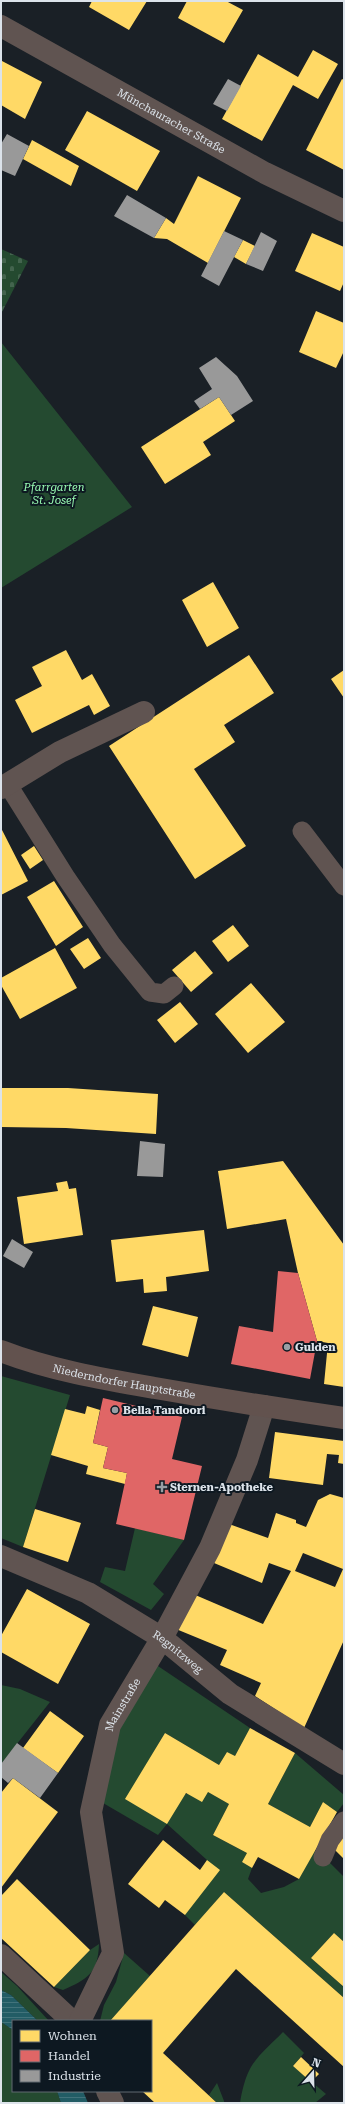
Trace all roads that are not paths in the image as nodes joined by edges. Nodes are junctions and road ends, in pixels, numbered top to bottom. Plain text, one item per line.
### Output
1 (1, 26) edge
2 (344, 211) edge
3 (144, 712) dead end
4 (5, 787) edge
5 (302, 831) dead end
6 (344, 886) edge
7 (174, 986) dead end
8 (1, 1351) edge
9 (264, 1406) junction
10 (344, 1418) edge
11 (1, 1556) edge
12 (162, 1638) junction
13 (344, 1764) edge
14 (344, 1822) edge
15 (323, 1857) dead end
16 (1, 1955) edge
17 (71, 2020) edge
18 (80, 2020) edge
19 (108, 2092) edge
20 (113, 2103) edge

1 - 2 street, Münchauracher Straße
3 - 4 street
4 - 7 lane
5 - 6 lane
8 - 9 street, Niederndorfer Hauptstraße
9 - 10 street, Niederndorfer Hauptstraße
9 - 12 street, Mainstraße
11 - 12 street, Regnitzweg
12 - 13 street, Regnitzweg
12 - 18 street, Mainstraße
14 - 15 lane
16 - 17 street
19 - 20 street

